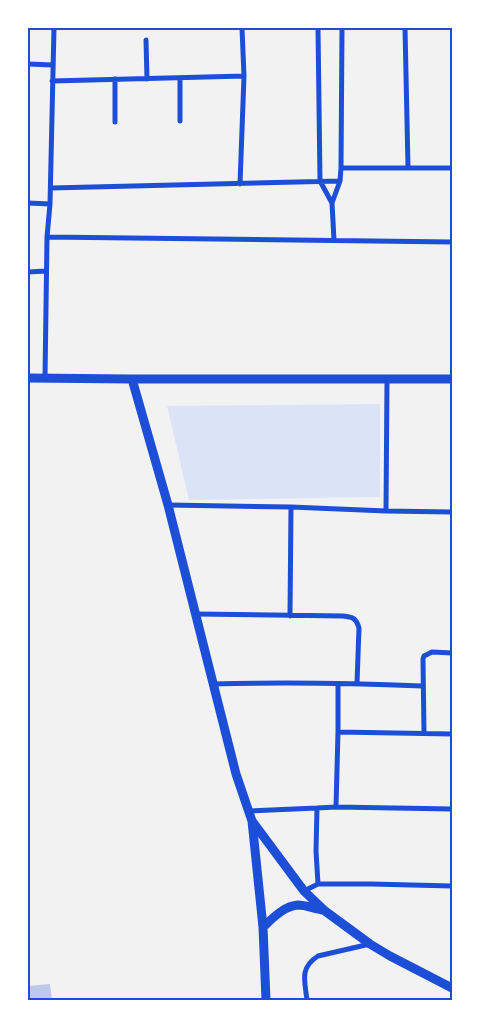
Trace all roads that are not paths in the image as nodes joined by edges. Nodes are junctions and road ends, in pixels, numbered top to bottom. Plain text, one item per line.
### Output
1 (54, 28) edge
2 (242, 28) edge
3 (318, 28) edge
4 (342, 28) edge
5 (406, 28) edge
6 (146, 40) dead end
7 (28, 64) edge
8 (53, 65) junction
9 (244, 76) junction
10 (147, 78) junction
11 (180, 78) junction
12 (115, 79) junction
13 (52, 81) junction
14 (180, 121) dead end
15 (115, 122) dead end
16 (340, 168) junction
17 (408, 168) junction
18 (452, 168) edge
19 (320, 181) junction
20 (340, 182) junction
21 (240, 184) junction
22 (51, 188) junction
23 (28, 203) edge
24 (332, 203) junction
25 (50, 204) junction
26 (47, 237) junction
27 (334, 240) junction
28 (452, 242) edge
29 (46, 271) junction
30 (28, 272) edge
31 (28, 378) edge
32 (44, 378) junction
33 (132, 379) junction
34 (452, 379) edge
35 (387, 380) junction
36 (168, 505) junction
37 (291, 507) junction
38 (386, 511) junction
39 (452, 512) edge
40 (195, 614) junction
41 (290, 616) junction
42 (452, 652) edge
43 (213, 684) junction
44 (338, 684) junction
45 (357, 684) junction
46 (422, 686) junction
47 (338, 732) junction
48 (424, 733) junction
49 (452, 734) edge
50 (336, 807) junction
51 (317, 808) junction
52 (452, 809) edge
53 (249, 811) junction
54 (252, 821) junction
55 (318, 884) junction
56 (452, 886) edge
57 (304, 891) junction
58 (325, 911) junction
59 (263, 927) junction
60 (370, 944) junction
61 (452, 988) edge
62 (266, 1000) edge
63 (307, 1000) edge

1 - 8 street
2 - 9 street
3 - 19 street
4 - 16 street
5 - 17 street
6 - 10 street
7 - 8 street
8 - 13 street
9 - 11 street
9 - 21 street
10 - 11 street
10 - 12 street
11 - 14 street
12 - 13 street
12 - 15 street
13 - 22 street
16 - 17 street
16 - 20 street
17 - 18 street
19 - 20 street
19 - 21 street
19 - 24 street
20 - 24 street
21 - 22 street
22 - 25 street
23 - 25 street
24 - 27 street
25 - 26 street
26 - 27 street
26 - 29 street
27 - 28 street
29 - 30 street
29 - 32 street
31 - 32 street
32 - 33 street
33 - 35 street
33 - 36 street
34 - 35 street
35 - 38 street
36 - 37 street
36 - 40 street
37 - 38 street
37 - 41 street
38 - 39 street
40 - 41 street
40 - 43 street
41 - 45 street
42 - 46 street
43 - 44 street
43 - 53 street
44 - 45 street
44 - 47 street
45 - 46 street
46 - 48 street
47 - 48 street
47 - 50 street
48 - 49 street
50 - 51 street
50 - 52 street
51 - 53 street
51 - 55 street
53 - 54 street
54 - 57 street
54 - 59 street
55 - 56 street
55 - 57 street
57 - 58 street
58 - 59 street
58 - 60 street
59 - 62 street
60 - 61 street
60 - 63 street

